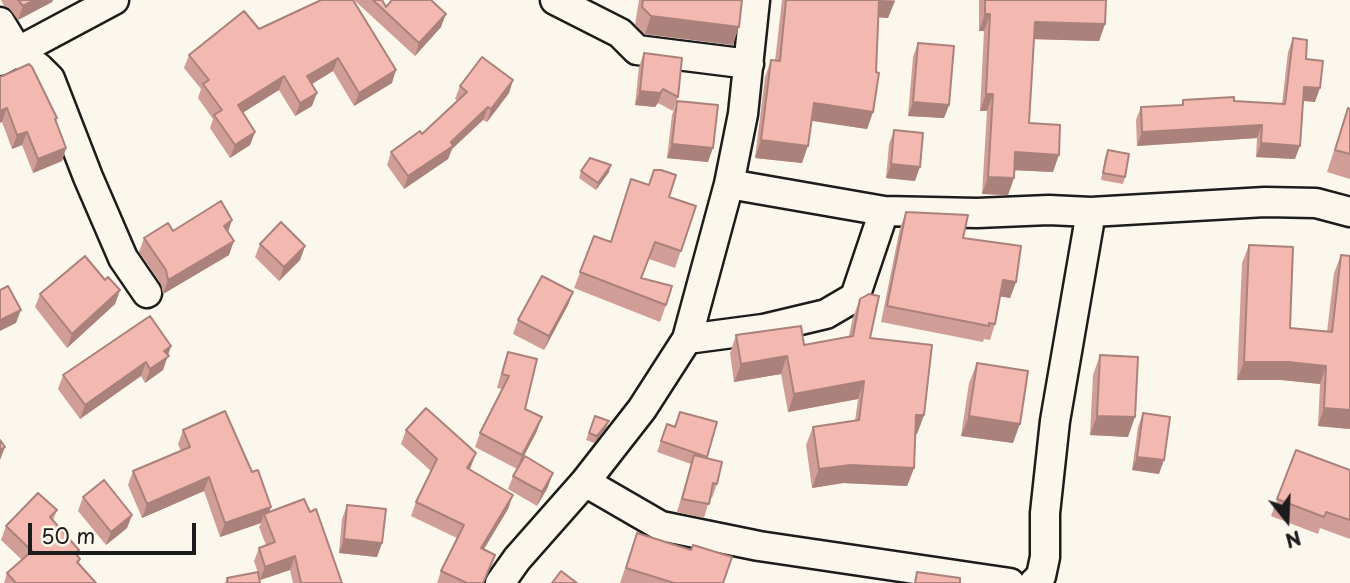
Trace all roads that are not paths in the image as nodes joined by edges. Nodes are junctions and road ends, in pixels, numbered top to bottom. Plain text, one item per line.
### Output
1 (114, 0) edge
2 (555, 0) edge
3 (755, 0) edge
4 (0, 22) edge
5 (9, 56) edge
6 (749, 64) junction
7 (729, 184) junction
8 (884, 211) junction
9 (1091, 212) junction
10 (1350, 212) edge
11 (147, 293) dead end
12 (687, 339) junction
13 (585, 482) junction
14 (500, 583) edge
15 (1010, 583) edge
16 (1034, 583) edge

1 - 5 street
2 - 6 street
3 - 6 street
4 - 5 street
5 - 11 street
6 - 7 street
7 - 8 street
7 - 12 street
8 - 9 street
8 - 12 street
9 - 10 street
9 - 16 street
12 - 13 street
13 - 14 street
13 - 15 street

